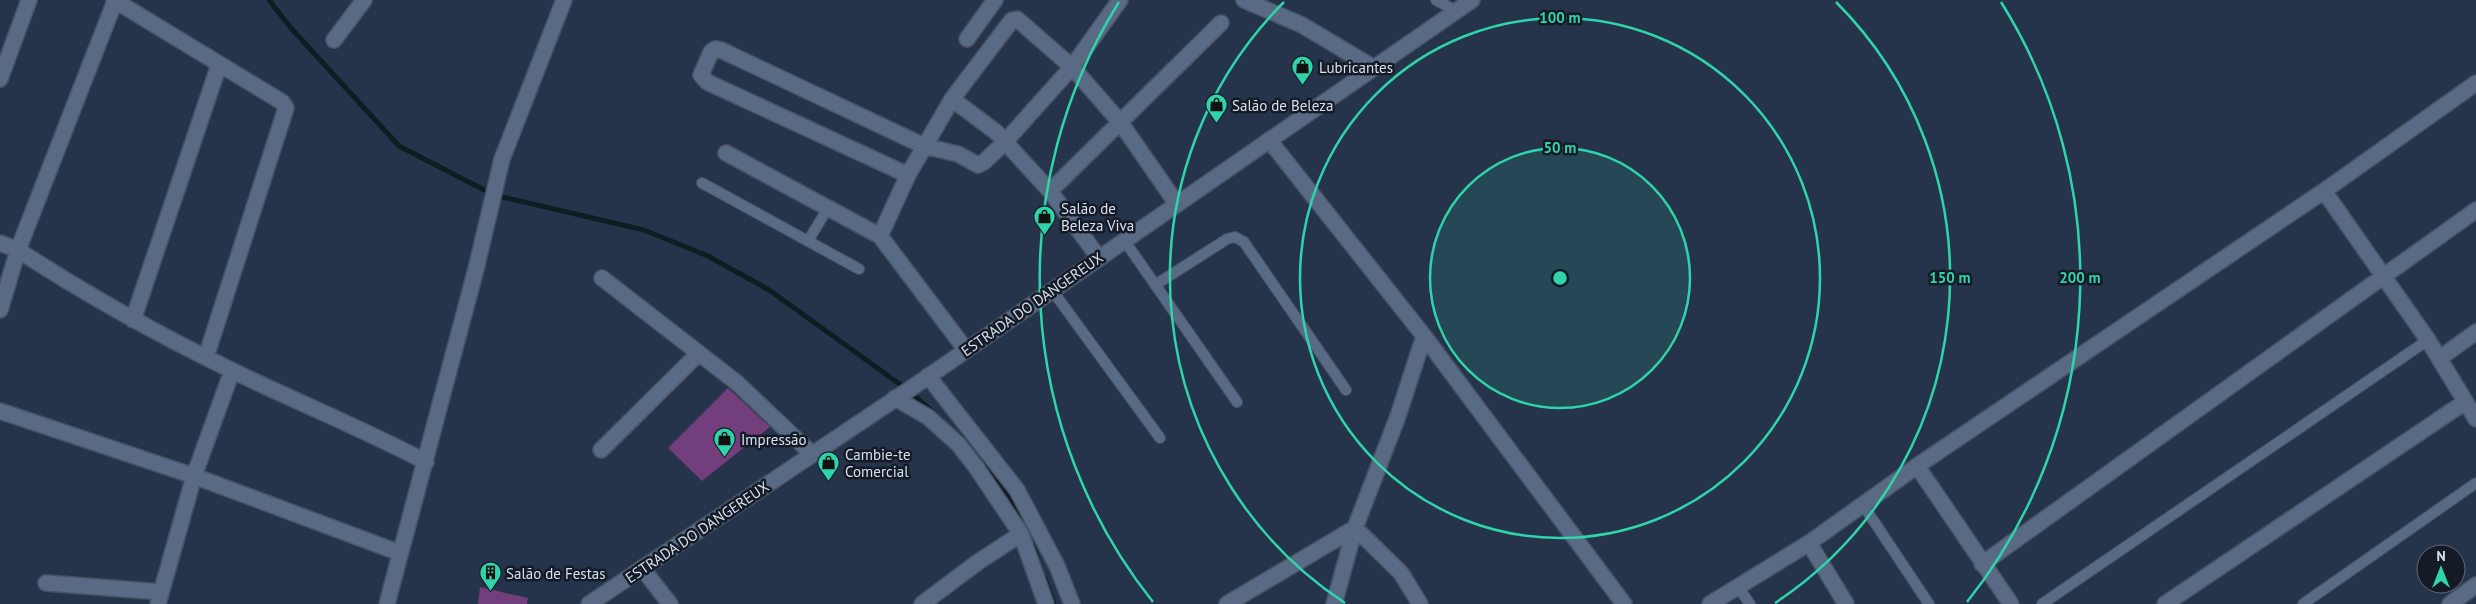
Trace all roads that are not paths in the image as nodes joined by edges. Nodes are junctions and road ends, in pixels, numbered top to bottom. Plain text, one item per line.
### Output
1 (29, 0) edge
2 (115, 0) edge
3 (364, 0) edge
4 (564, 0) edge
5 (995, 0) edge
6 (1120, 0) edge
7 (1244, 0) edge
8 (1436, 0) edge
9 (1472, 0) edge
10 (1456, 11) junction
11 (1220, 23) dead end
12 (967, 39) dead end
13 (334, 40) dead end
14 (219, 64) junction
15 (1072, 67) junction
16 (1374, 68) junction
17 (0, 79) edge
18 (2476, 83) edge
19 (952, 99) junction
20 (1120, 122) junction
21 (1269, 140) junction
22 (1004, 143) junction
23 (924, 146) junction
24 (726, 153) dead end
25 (908, 175) junction
26 (702, 183) dead end
27 (1050, 191) junction
28 (2324, 191) junction
29 (1177, 204) junction
30 (828, 208) junction
31 (2476, 210) edge
32 (880, 236) junction
33 (1124, 240) junction
34 (808, 241) junction
35 (0, 243) edge
36 (18, 250) junction
37 (1099, 258) junction
38 (859, 269) dead end
39 (2383, 277) junction
40 (602, 278) dead end
41 (1155, 285) junction
42 (4, 289) edge
43 (1052, 290) junction
44 (0, 310) edge
45 (133, 320) junction
46 (2476, 332) edge
47 (1424, 336) junction
48 (2428, 340) junction
49 (966, 350) junction
50 (698, 354) junction
51 (206, 357) junction
52 (2440, 358) junction
53 (232, 371) junction
54 (922, 380) junction
55 (1346, 390) dead end
56 (896, 398) junction
57 (1237, 402) dead end
58 (2465, 402) junction
59 (0, 411) edge
60 (2476, 419) edge
61 (1160, 438) dead end
62 (601, 450) dead end
63 (812, 454) junction
64 (426, 462) junction
65 (1917, 466) junction
66 (194, 476) junction
67 (2476, 483) edge
68 (1863, 505) junction
69 (1355, 528) junction
70 (1021, 534) junction
71 (1809, 544) junction
72 (400, 553) junction
73 (1982, 564) junction
74 (642, 568) junction
75 (46, 583) dead end
76 (2476, 585) edge
77 (1738, 587) junction
78 (160, 598) edge
79 (387, 604) edge
80 (589, 604) edge
81 (670, 604) edge
82 (922, 604) edge
83 (1046, 604) edge
84 (1072, 604) edge
85 (1227, 604) edge
86 (1334, 604) edge
87 (1420, 604) edge
88 (1624, 604) edge
89 (1710, 604) edge
90 (1750, 604) edge
91 (1846, 604) edge
92 (1928, 604) edge
93 (2011, 604) edge
94 (2042, 604) edge
95 (2165, 604) edge
96 (2303, 604) edge
97 (2450, 604) edge

1 - 17 street
2 - 14 street
2 - 36 street
3 - 13 street
4 - 64 street
5 - 12 street
6 - 15 street
7 - 16 street
8 - 10 lane
9 - 10 street, ESTRADA DO DANGEREUX
10 - 16 street, ESTRADA DO DANGEREUX
11 - 20 street
14 - 45 street
14 - 51 street
15 - 19 street
15 - 20 street
15 - 22 street
16 - 21 street, ESTRADA DO DANGEREUX
18 - 28 street
19 - 22 street
19 - 23 street
20 - 27 street
20 - 29 street
21 - 29 street, ESTRADA DO DANGEREUX
21 - 47 street
22 - 23 street
22 - 27 street
23 - 25 street
23 - 25 street
24 - 30 street
25 - 32 street
26 - 34 lane
27 - 37 street
28 - 39 street
28 - 65 street
29 - 33 street, ESTRADA DO DANGEREUX
30 - 32 street
30 - 34 lane
31 - 39 street
32 - 49 street
33 - 37 street, ESTRADA DO DANGEREUX
33 - 41 lane
34 - 38 lane
35 - 36 street
36 - 42 street
36 - 45 street
37 - 43 street, ESTRADA DO DANGEREUX
39 - 48 street
39 - 73 street
40 - 50 street
41 - 55 lane
41 - 57 lane
42 - 44 street
43 - 49 street, ESTRADA DO DANGEREUX
43 - 61 lane
45 - 51 street
46 - 52 street
47 - 69 street
47 - 88 street
48 - 52 street
48 - 94 lane
49 - 54 street, ESTRADA DO DANGEREUX
50 - 62 street
50 - 63 street
51 - 53 street
52 - 58 street
53 - 64 street
53 - 66 street
54 - 56 street, ESTRADA DO DANGEREUX
54 - 84 street
56 - 63 street, ESTRADA DO DANGEREUX
56 - 70 street
58 - 60 street
58 - 95 street
59 - 66 street
63 - 74 street, ESTRADA DO DANGEREUX
64 - 72 street
65 - 68 street
65 - 73 street
66 - 72 street
66 - 78 street
67 - 96 lane
68 - 71 street
68 - 92 lane
69 - 85 street
69 - 86 street
69 - 87 street
70 - 82 street
70 - 83 street
71 - 77 street
71 - 91 street
72 - 79 street
73 - 93 street
74 - 80 street, ESTRADA DO DANGEREUX
74 - 81 street
75 - 78 street
76 - 97 street
77 - 89 street
77 - 90 lane

